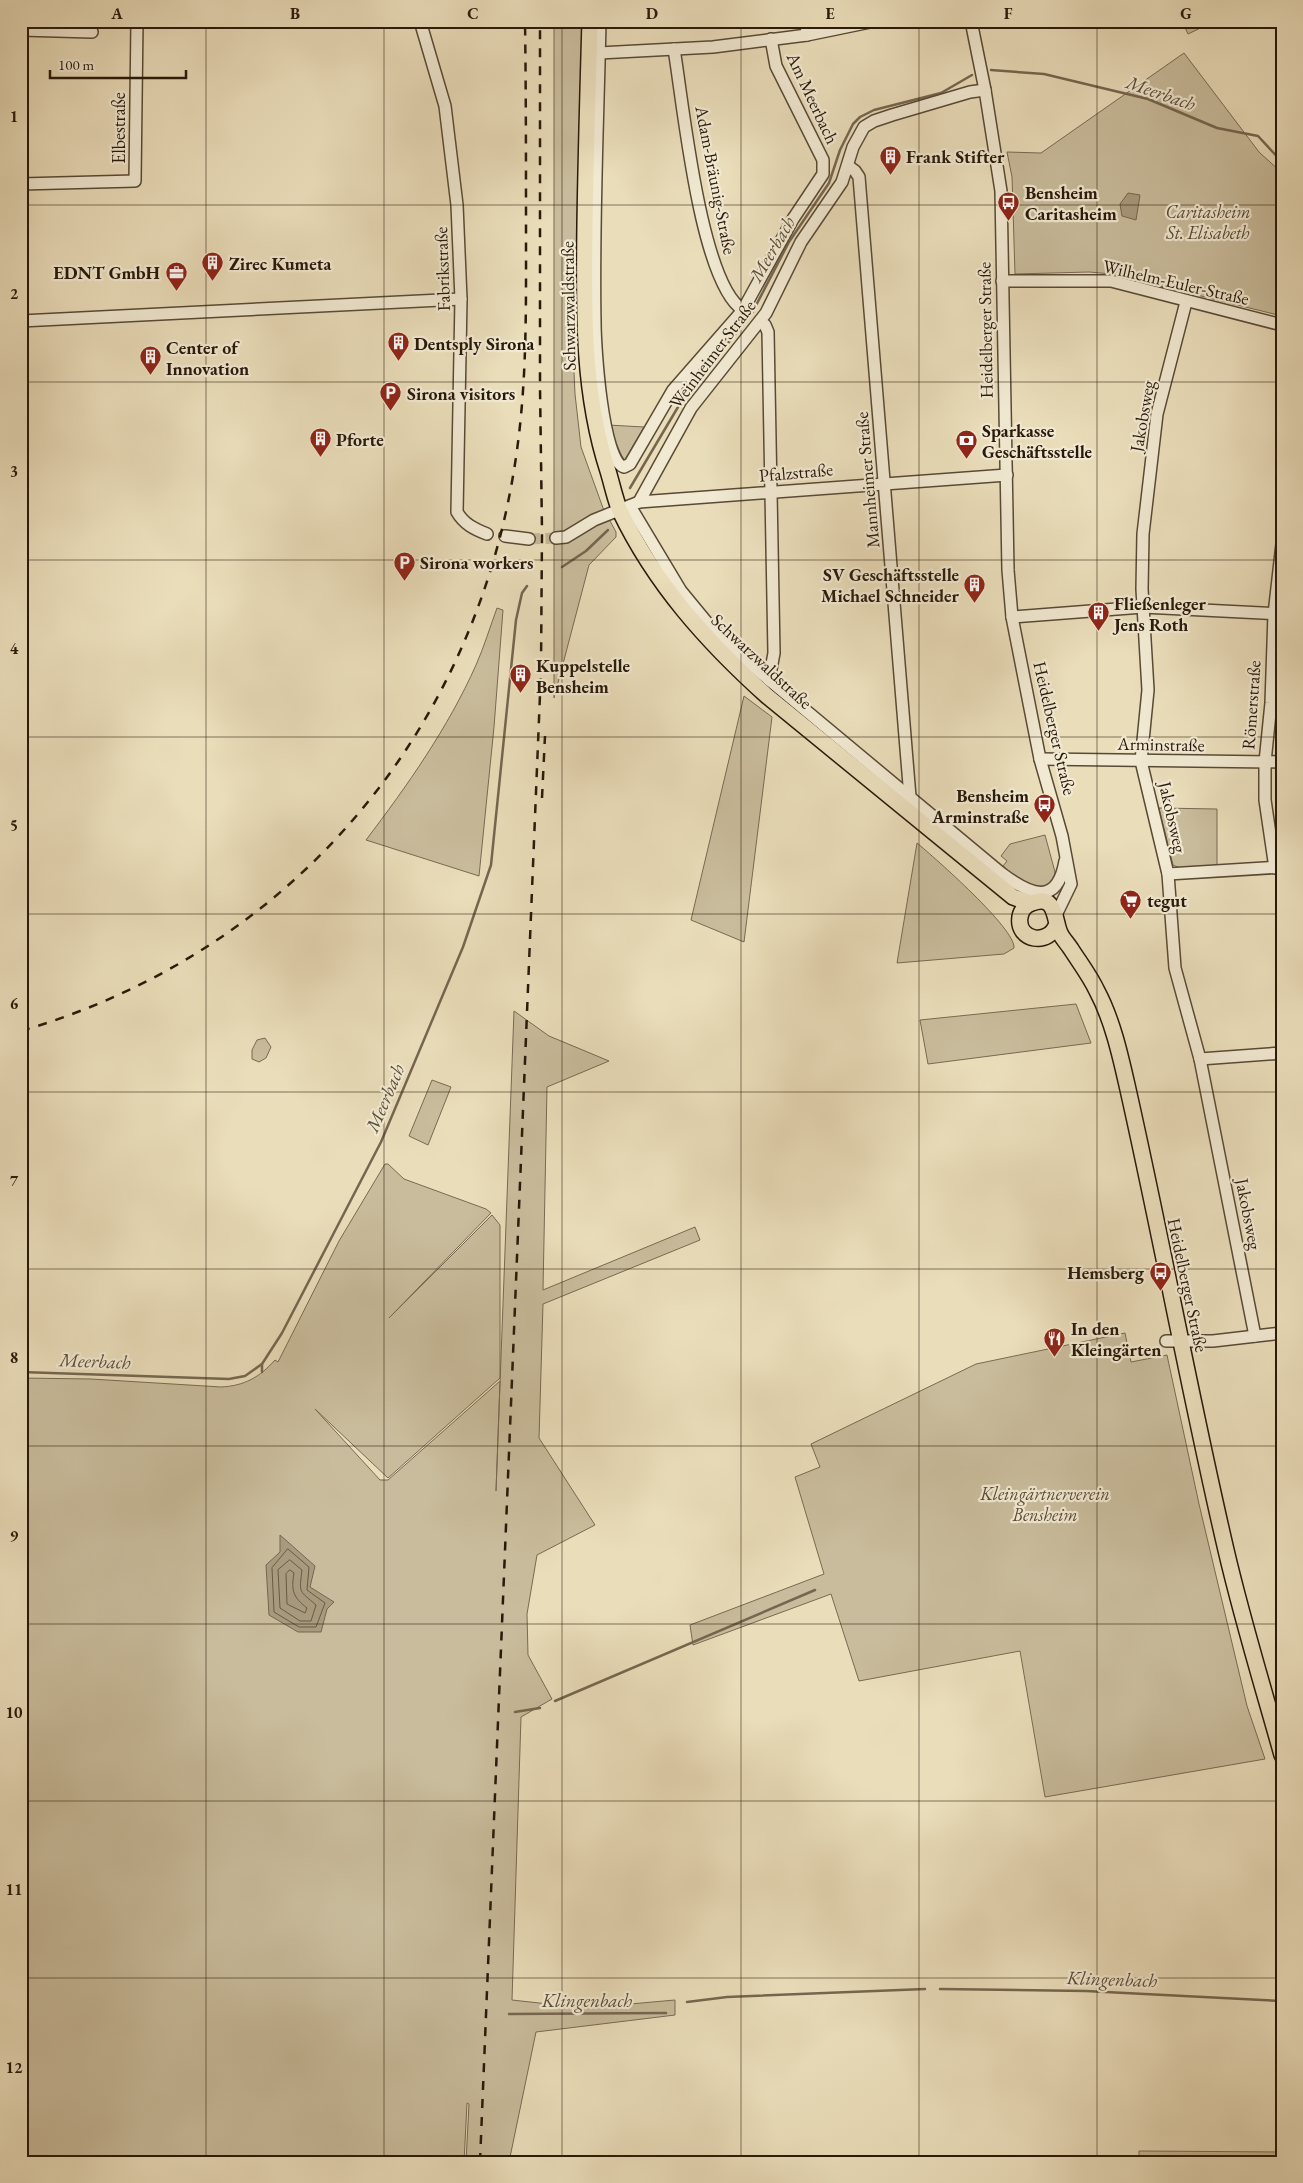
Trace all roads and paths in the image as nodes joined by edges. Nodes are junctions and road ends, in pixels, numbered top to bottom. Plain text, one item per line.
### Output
1 (137, 21) edge
2 (420, 21) edge
3 (590, 21) edge
4 (600, 21) edge
5 (806, 21) edge
6 (875, 21) edge
7 (971, 21) edge
8 (21, 30) edge
9 (92, 32) dead end
10 (807, 35) junction
11 (771, 39) junction
12 (674, 49) junction
13 (599, 53) junction
14 (985, 90) junction
15 (848, 166) junction
16 (21, 184) edge
17 (1002, 281) junction
18 (461, 299) junction
19 (1186, 302) junction
20 (743, 310) junction
21 (21, 321) edge
22 (760, 322) junction
23 (1282, 325) edge
24 (624, 467) joint
25 (1006, 475) junction
26 (885, 482) junction
27 (772, 491) junction
28 (630, 506) junction
29 (487, 534) dead end
30 (505, 536) dead end
31 (556, 538) tunnel mouth
32 (529, 539) tunnel mouth
33 (1282, 544) edge
34 (1143, 607) junction
35 (1278, 614) edge
36 (1012, 617) junction
37 (769, 680) junction
38 (1040, 759) junction
39 (1142, 761) junction
40 (1265, 762) junction
41 (1282, 762) edge
42 (910, 796) junction
43 (1066, 857) junction
44 (1278, 868) edge
45 (1070, 874) junction
46 (1168, 874) junction
47 (1031, 905) junction
48 (1057, 919) junction
49 (1046, 937) junction
50 (1110, 1026) junction
51 (1282, 1052) edge
52 (1200, 1059) junction
53 (1282, 1333) edge
54 (1255, 1336) junction
55 (1173, 1341) junction
56 (1282, 1755) edge

1 - 16 street, Elbestraße
2 - 18 street, Fabrikstraße
3 - 28 main road, Schwarzwaldstraße
4 - 13 street, Schwarzwaldstraße
5 - 10 street
6 - 10 street
7 - 14 street, Heidelberger Straße
8 - 9 street
10 - 11 street
11 - 12 street
11 - 20 street, Am Meerbach
12 - 13 street
12 - 20 street, Adam-Bräunig-Straße
13 - 24 street, Schwarzwaldstraße
14 - 15 street, Weinheimer Straße
14 - 17 street, Heidelberger Straße
15 - 22 street, Weinheimer Straße
15 - 26 street, Mannheimer Straße
17 - 19 street, Wilhelm-Euler-Straße
17 - 25 street, Heidelberger Straße
18 - 21 street
18 - 29 street, Fabrikstraße
19 - 23 street, Wilhelm-Euler-Straße
19 - 34 street, Jakobsweg
20 - 24 street, Am Meerbach
22 - 27 street
22 - 28 street, Weinheimer Straße
25 - 26 street, Pfalzstraße
25 - 36 street, Heidelberger Straße
26 - 27 street, Pfalzstraße
26 - 42 street, Mannheimer Straße
27 - 28 street, Pfalzstraße
27 - 37 street
28 - 31 street
28 - 37 street, Schwarzwaldstraße
28 - 47 main road, Schwarzwaldstraße
30 - 32 street
33 - 35 street, Römerstraße
34 - 35 street
34 - 36 street
34 - 39 street, Jakobsweg
35 - 40 street, Römerstraße
36 - 38 street, Heidelberger Straße
37 - 42 street, Schwarzwaldstraße
38 - 39 street, Arminstraße
38 - 43 street, Heidelberger Straße
39 - 40 street, Arminstraße
39 - 46 street, Jakobsweg
40 - 41 street, Arminstraße
40 - 44 street, Römerstraße
42 - 43 street, Schwarzwaldstraße
43 - 45 street, Heidelberger Straße
44 - 46 street
45 - 47 street
45 - 48 street, Heidelberger Straße
46 - 52 street, Jakobsweg
47 - 48 main road, Heidelberger Straße
47 - 49 main road, Heidelberger Straße
48 - 49 main road, Heidelberger Straße
48 - 50 main road, Heidelberger Straße
49 - 50 main road, Heidelberger Straße
50 - 55 main road, Heidelberger Straße
51 - 52 street
52 - 54 street, Jakobsweg
53 - 54 street
54 - 55 street
55 - 56 main road, Heidelberger Straße

